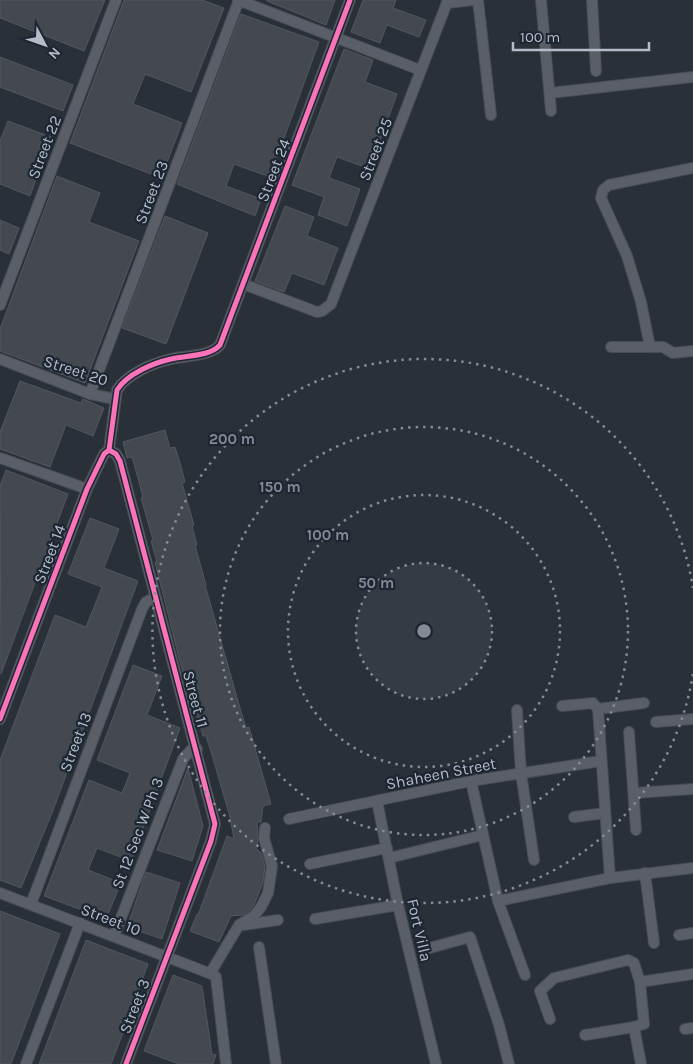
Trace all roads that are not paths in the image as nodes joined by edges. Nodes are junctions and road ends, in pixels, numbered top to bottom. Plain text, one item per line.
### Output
1 (116, 0) edge
2 (239, 0) edge
3 (350, 0) edge
4 (474, 0) edge
5 (478, 0) edge
6 (541, 0) edge
7 (592, 0) edge
8 (448, 1) edge
9 (336, 37) junction
10 (420, 70) junction
11 (596, 71) dead end
12 (693, 77) edge
13 (550, 93) junction
14 (551, 111) dead end
15 (491, 115) dead end
16 (693, 168) edge
17 (243, 284) junction
18 (0, 306) edge
19 (611, 347) dead end
20 (650, 347) junction
21 (217, 348) joint
22 (693, 351) edge
23 (0, 359) edge
24 (90, 394) junction
25 (115, 399) junction
26 (110, 450) junction
27 (0, 458) edge
28 (87, 489) junction
29 (156, 597) junction
30 (644, 703) dead end
31 (562, 706) dead end
32 (598, 709) junction
33 (517, 710) dead end
34 (0, 719) edge
35 (693, 719) edge
36 (656, 722) dead end
37 (629, 732) dead end
38 (197, 749) junction
39 (601, 761) junction
40 (521, 773) junction
41 (471, 782) junction
42 (693, 789) edge
43 (635, 792) junction
44 (377, 802) junction
45 (604, 813) junction
46 (574, 818) dead end
47 (289, 819) dead end
48 (265, 828) dead end
49 (636, 830) dead end
50 (483, 835) junction
51 (388, 853) junction
52 (534, 860) dead end
53 (310, 864) dead end
54 (693, 868) edge
55 (645, 873) junction
56 (610, 878) junction
57 (0, 893) edge
58 (498, 901) junction
59 (30, 904) junction
60 (398, 905) junction
61 (315, 919) dead end
62 (278, 920) dead end
63 (80, 923) junction
64 (239, 925) junction
65 (693, 933) edge
66 (679, 935) dead end
67 (114, 936) junction
68 (654, 943) dead end
69 (259, 946) dead end
70 (426, 949) dead end
71 (167, 956) junction
72 (211, 972) junction
73 (693, 974) edge
74 (525, 975) dead end
75 (640, 982) junction
76 (550, 1019) dead end
77 (634, 1027) junction
78 (585, 1035) dead end
79 (26, 1064) edge
80 (126, 1064) edge
81 (226, 1064) edge
82 (276, 1064) edge
83 (436, 1064) edge
84 (509, 1064) edge
85 (641, 1064) edge

1 - 18 street, Street 22
2 - 9 street
2 - 24 street, Street 23
3 - 9 street, Street 24
4 - 8 street
5 - 15 street
6 - 13 street
7 - 11 street
8 - 10 street, Street 25
9 - 10 street
9 - 17 street, Street 24
10 - 17 street, Street 25
12 - 13 street
13 - 14 street
16 - 20 street
17 - 21 street, Street 24
19 - 20 street
20 - 22 street
21 - 25 street, Street 20
23 - 24 street, Street 20
24 - 25 street, Street 20
25 - 26 street, Street 14
26 - 28 street, Street 14
26 - 29 street, Street 11
27 - 28 street
28 - 34 street, Street 14
29 - 38 street, Street 11
29 - 59 street, Street 13
30 - 32 street
31 - 32 street
32 - 39 street
33 - 40 street
35 - 36 street
37 - 43 street
38 - 67 street, St 12 Sec W Ph 3
38 - 71 street, Street 11
39 - 40 street, Shaheen Street
39 - 45 street
40 - 41 street, Shaheen Street
40 - 52 street
41 - 44 street, Shaheen Street
41 - 50 street
42 - 43 street
43 - 49 street
44 - 47 street, Shaheen Street
44 - 51 street, Fort Villa
45 - 46 street
45 - 56 street
48 - 64 street
50 - 51 street
50 - 58 street
51 - 53 street
51 - 60 street, Fort Villa
54 - 55 street
55 - 56 street
55 - 68 street
56 - 58 street
57 - 59 street, Street 10
58 - 74 street
59 - 63 street, Street 10
60 - 61 street
60 - 83 street, Fort Villa
62 - 64 street
63 - 67 street, Street 10
63 - 79 street
64 - 72 street
65 - 66 street
67 - 71 street, Street 10
69 - 82 street
70 - 84 street
71 - 72 street, Street 10
71 - 80 street, Street 3
72 - 81 street
73 - 75 street
75 - 76 street
75 - 77 street
77 - 78 street
77 - 85 street

